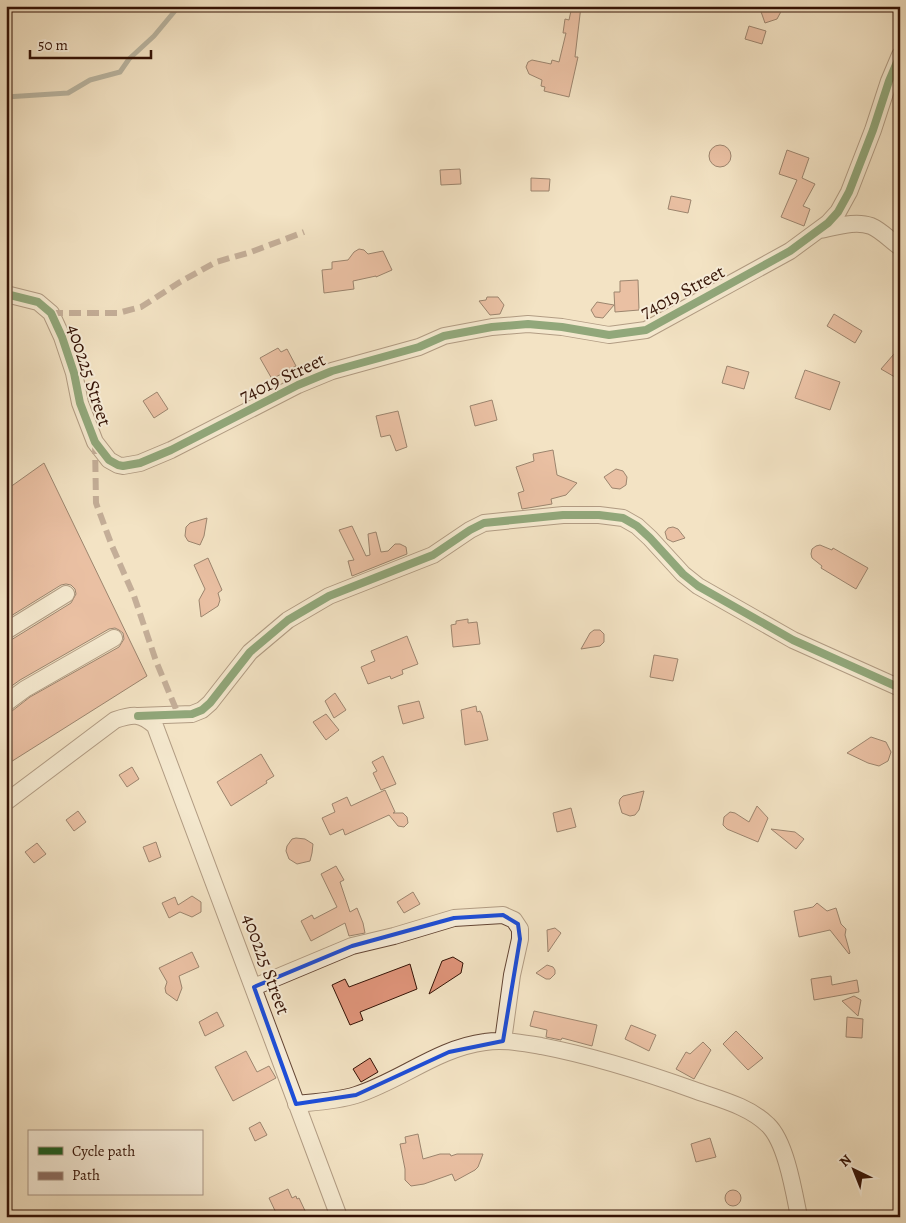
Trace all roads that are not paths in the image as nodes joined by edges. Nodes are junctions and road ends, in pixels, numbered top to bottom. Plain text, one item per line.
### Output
1 (900, 55) edge
2 (819, 230) junction
3 (900, 247) edge
4 (6, 294) edge
5 (140, 463) joint
6 (66, 594) dead end
7 (6, 631) edge
8 (114, 638) dead end
9 (900, 688) edge
10 (6, 703) edge
11 (138, 716) junction
12 (6, 802) edge
13 (254, 987) junction
14 (503, 1041) junction
15 (296, 1104) junction
16 (339, 1217) edge
17 (799, 1217) edge

1 - 2 street, 74019 Street
2 - 3 street
2 - 5 street, 74019 Street
4 - 5 street, 400225 Street
6 - 7 street
8 - 10 street
9 - 11 street
11 - 12 street
11 - 13 street, 400225 Street
13 - 14 street
13 - 15 street, 400225 Street
14 - 15 street
14 - 17 street
15 - 16 street, 400225 Street

